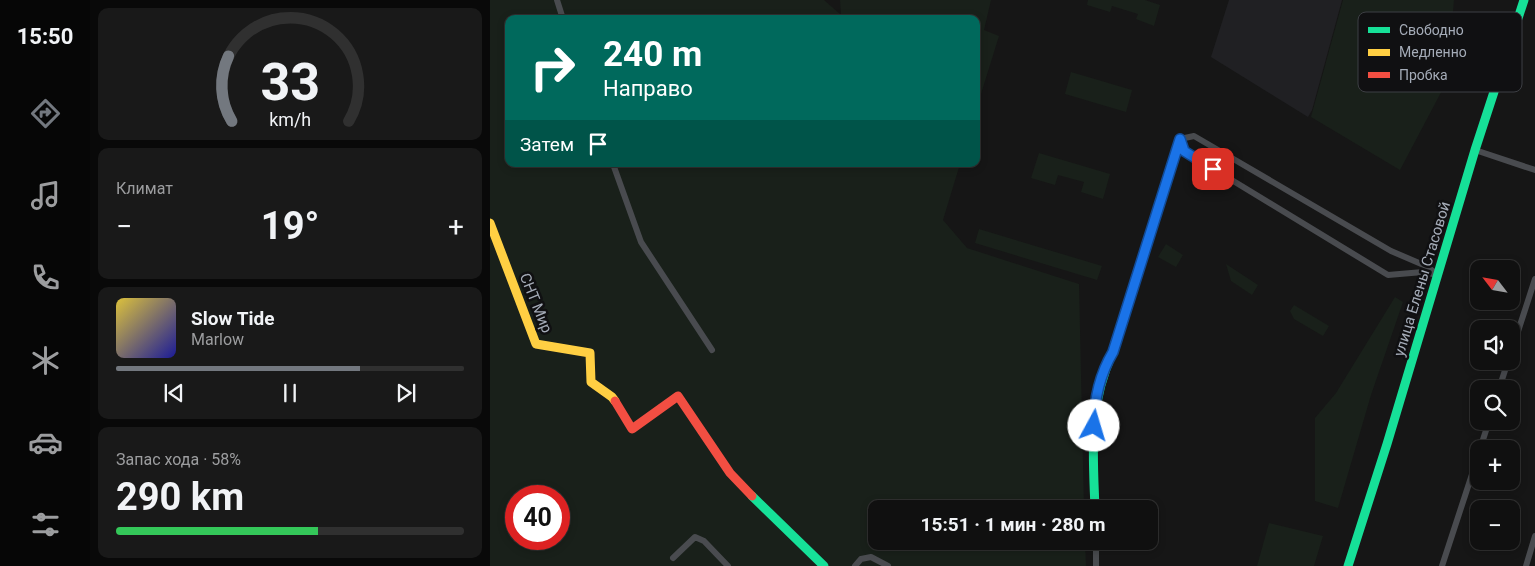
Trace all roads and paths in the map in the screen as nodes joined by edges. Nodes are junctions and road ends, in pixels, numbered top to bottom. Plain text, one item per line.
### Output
1 (557, 0) edge
2 (1524, 0) edge
3 (1520, 12) edge
4 (561, 15) edge
5 (1494, 92) edge
6 (1180, 139) junction
7 (1475, 150) junction
8 (613, 167) edge
9 (1535, 170) edge
10 (490, 223) edge
11 (1438, 275) junction
12 (1535, 279) edge
13 (1520, 325) edge
14 (712, 350) dead end
15 (1470, 480) edge
16 (1095, 500) edge
17 (1535, 536) edge
18 (1096, 550) edge
19 (673, 558) dead end
20 (728, 566) edge
21 (824, 566) edge
22 (855, 566) edge
23 (888, 566) edge
24 (1096, 566) edge
25 (1348, 566) edge
26 (1442, 566) edge
27 (1526, 566) edge

1 - 4 street
2 - 3 street, улица Елены Стасовой
5 - 7 street, улица Елены Стасовой
6 - 11 street
6 - 11 street
6 - 16 street
7 - 9 street
7 - 11 street, улица Елены Стасовой
8 - 14 street
10 - 21 street, СНТ Мир
11 - 25 street, улица Елены Стасовой
12 - 13 street
15 - 26 street
17 - 27 street
18 - 24 street
19 - 20 street
22 - 23 street

